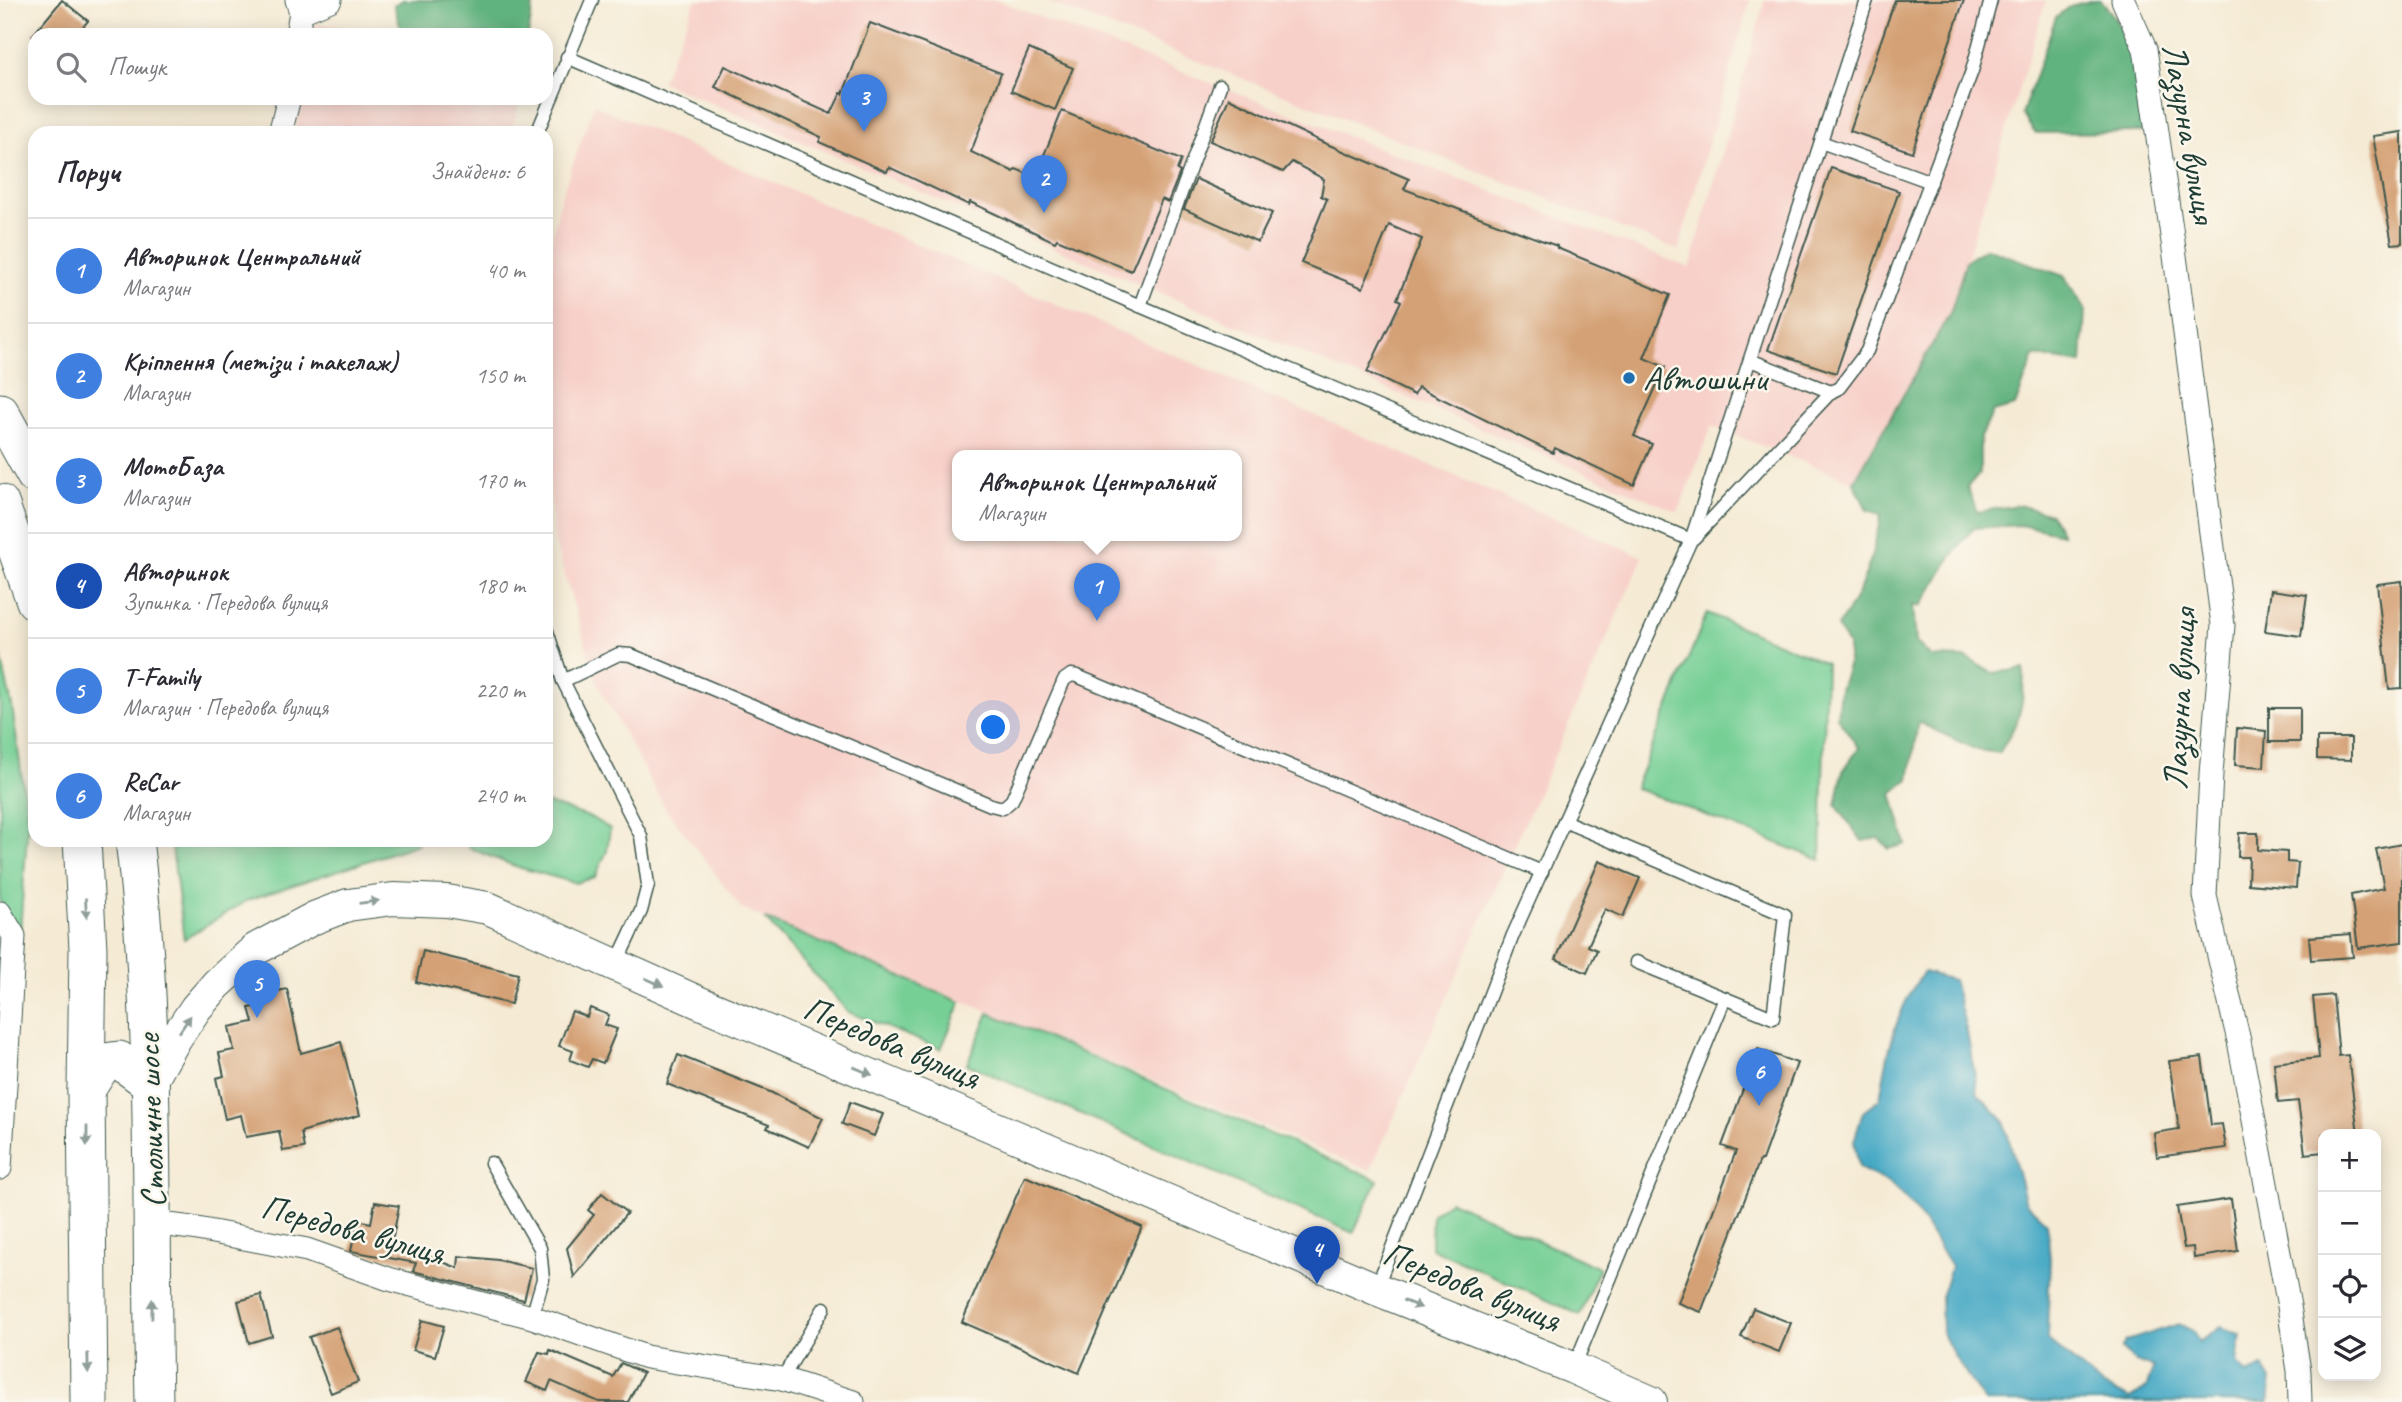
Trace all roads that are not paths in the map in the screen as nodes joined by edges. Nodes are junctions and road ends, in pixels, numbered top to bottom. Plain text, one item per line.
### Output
1 (330, 0) edge
2 (592, 0) edge
3 (1867, 0) edge
4 (1992, 0) edge
5 (2123, 0) edge
6 (299, 6) edge
7 (298, 28) edge
8 (567, 57) junction
9 (1220, 86) dead end
10 (553, 92) edge
11 (287, 105) edge
12 (548, 105) edge
13 (282, 126) edge
14 (540, 126) edge
15 (1821, 142) junction
16 (1931, 182) junction
17 (1140, 306) junction
18 (1750, 360) junction
19 (1831, 393) junction
20 (0, 412) edge
21 (28, 456) edge
22 (0, 503) edge
23 (1691, 540) junction
24 (11, 561) edge
25 (28, 589) edge
26 (553, 650) edge
27 (563, 681) junction
28 (1564, 821) junction
29 (82, 847) edge
30 (135, 847) edge
31 (1542, 872) junction
32 (0, 913) edge
33 (1636, 962) dead end
34 (615, 965) junction
35 (1725, 998) junction
36 (150, 1083) junction
37 (86, 1090) junction
38 (491, 1163) dead end
39 (0, 1168) edge
40 (153, 1223) junction
41 (1376, 1289) junction
42 (824, 1308) dead end
43 (532, 1317) junction
44 (1573, 1368) junction
45 (782, 1379) junction
46 (89, 1402) edge
47 (154, 1402) edge
48 (853, 1402) edge
49 (1651, 1402) edge
50 (2300, 1402) edge

1 - 6 street
2 - 8 lane
3 - 15 lane
4 - 16 lane
5 - 50 street, Лазурна вулиця
6 - 7 street
8 - 10 lane
8 - 17 lane
9 - 17 lane
11 - 13 street
12 - 14 lane
15 - 16 lane
15 - 18 lane
16 - 19 lane
17 - 23 lane
18 - 19 lane
18 - 23 lane
19 - 23 lane
20 - 21 main road
22 - 24 main road
23 - 28 lane
24 - 25 main road
26 - 27 lane
27 - 31 lane
27 - 34 lane
28 - 31 lane
28 - 35 lane
29 -> 37 main road, Столичне шосе
30 - 36 main road, Столичне шосе
31 - 41 lane
32 - 39 street
33 - 35 lane
36 -> 34 street, Передова вулиця
34 -> 41 street, Передова вулиця
35 - 44 lane
36 - 37 main road
36 - 40 main road, Столичне шосе
37 -> 46 main road, Столичне шосе
38 - 43 lane
40 - 43 street, Передова вулиця
47 -> 40 main road, Столичне шосе
41 -> 44 street, Передова вулиця
42 - 45 lane
43 - 45 street, Передова вулиця
44 - 49 street, Передова вулиця
45 - 48 street, Передова вулиця

